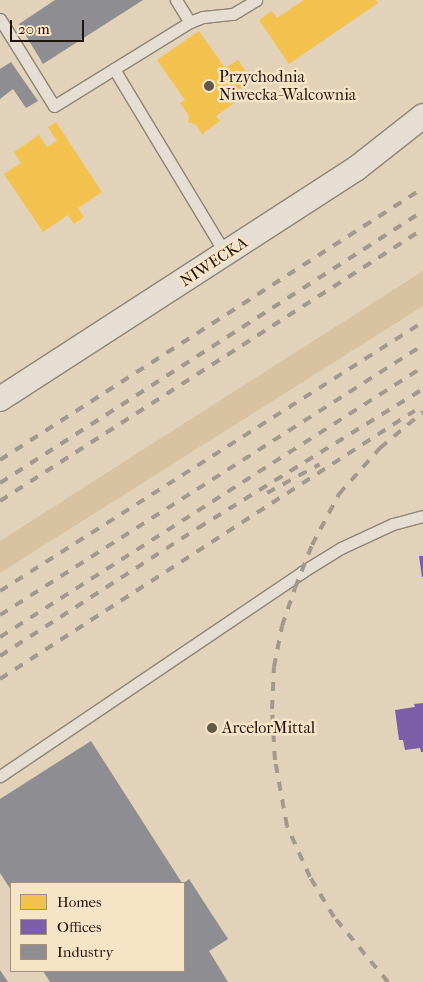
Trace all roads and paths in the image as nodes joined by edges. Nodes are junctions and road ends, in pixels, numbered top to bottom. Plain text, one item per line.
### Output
1 (176, 0) edge
2 (256, 0) edge
3 (0, 19) edge
4 (190, 22) junction
5 (114, 69) junction
6 (423, 116) edge
7 (226, 255) junction
8 (0, 400) edge
9 (423, 516) edge
10 (0, 776) edge

1 - 4 lane
2 - 4 lane
3 - 5 lane
4 - 5 lane
5 - 7 lane
6 - 7 street, NIWECKA
7 - 8 street, NIWECKA
9 - 10 lane

